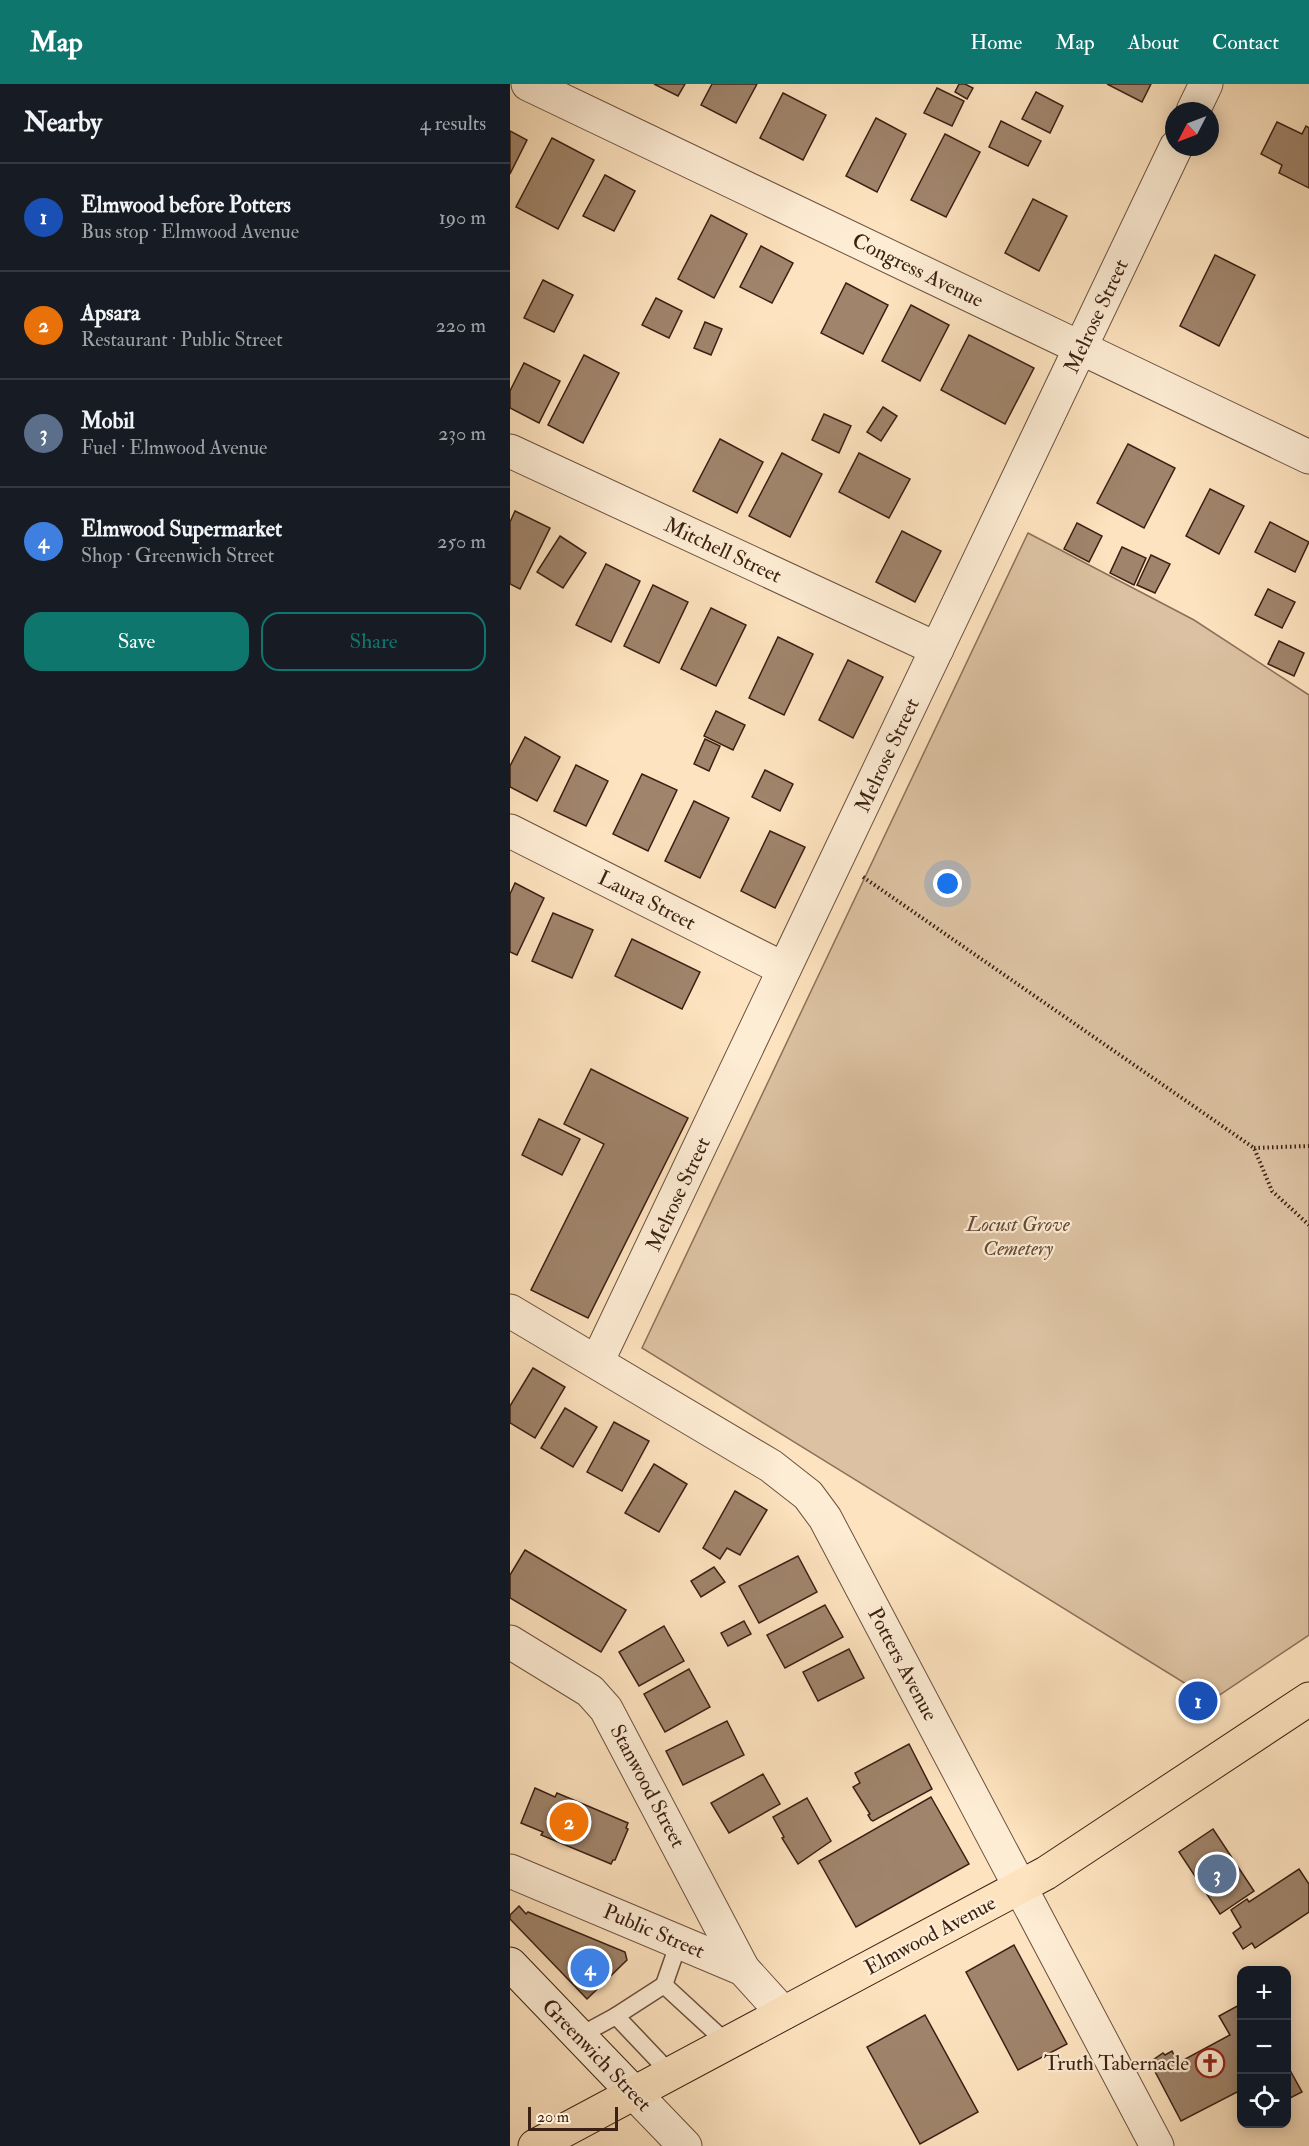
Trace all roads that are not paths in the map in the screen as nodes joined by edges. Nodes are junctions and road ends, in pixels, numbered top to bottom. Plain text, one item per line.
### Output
1 (528, 84) edge
2 (1206, 84) edge
3 (1197, 102) edge
4 (1172, 156) edge
5 (1081, 348) junction
6 (510, 451) edge
7 (1309, 457) edge
8 (937, 649) junction
9 (510, 831) edge
10 (784, 969) junction
11 (510, 1311) edge
12 (597, 1362) junction
13 (510, 1642) edge
14 (1309, 1699) edge
15 (510, 1870) edge
16 (1021, 1887) junction
17 (679, 1942) junction
18 (510, 1964) edge
19 (743, 1969) junction
20 (664, 1985) junction
21 (783, 2013) junction
22 (616, 2016) junction
23 (579, 2036) junction
24 (727, 2043) junction
25 (671, 2074) junction
26 (634, 2093) junction
27 (535, 2146) edge
28 (685, 2146) edge
29 (1157, 2146) edge

1 - 5 street, Congress Avenue
2 - 3 street
4 - 5 street, Melrose Street
5 - 7 street, Congress Avenue
5 - 8 street, Melrose Street
6 - 8 street, Mitchell Street
8 - 10 street, Melrose Street
9 - 10 street, Laura Street
10 - 12 street, Melrose Street
11 - 12 street, Potters Avenue
12 - 16 street, Potters Avenue
13 - 19 street, Stanwood Street
14 - 16 main road, Elmwood Avenue
15 - 17 street, Public Street
16 - 21 main road, Elmwood Avenue
16 - 29 street, Potters Avenue
17 - 19 street, Public Street
17 - 20 lane
18 - 23 street, Greenwich Street
19 - 21 street, Public Street
20 - 22 lane
20 - 24 lane
21 - 24 main road, Elmwood Avenue
22 - 23 lane
22 - 25 lane
23 - 26 street, Greenwich Street
24 - 25 main road, Elmwood Avenue
25 - 26 main road, Elmwood Avenue
26 - 27 main road, Elmwood Avenue
26 - 28 street, Greenwich Street

